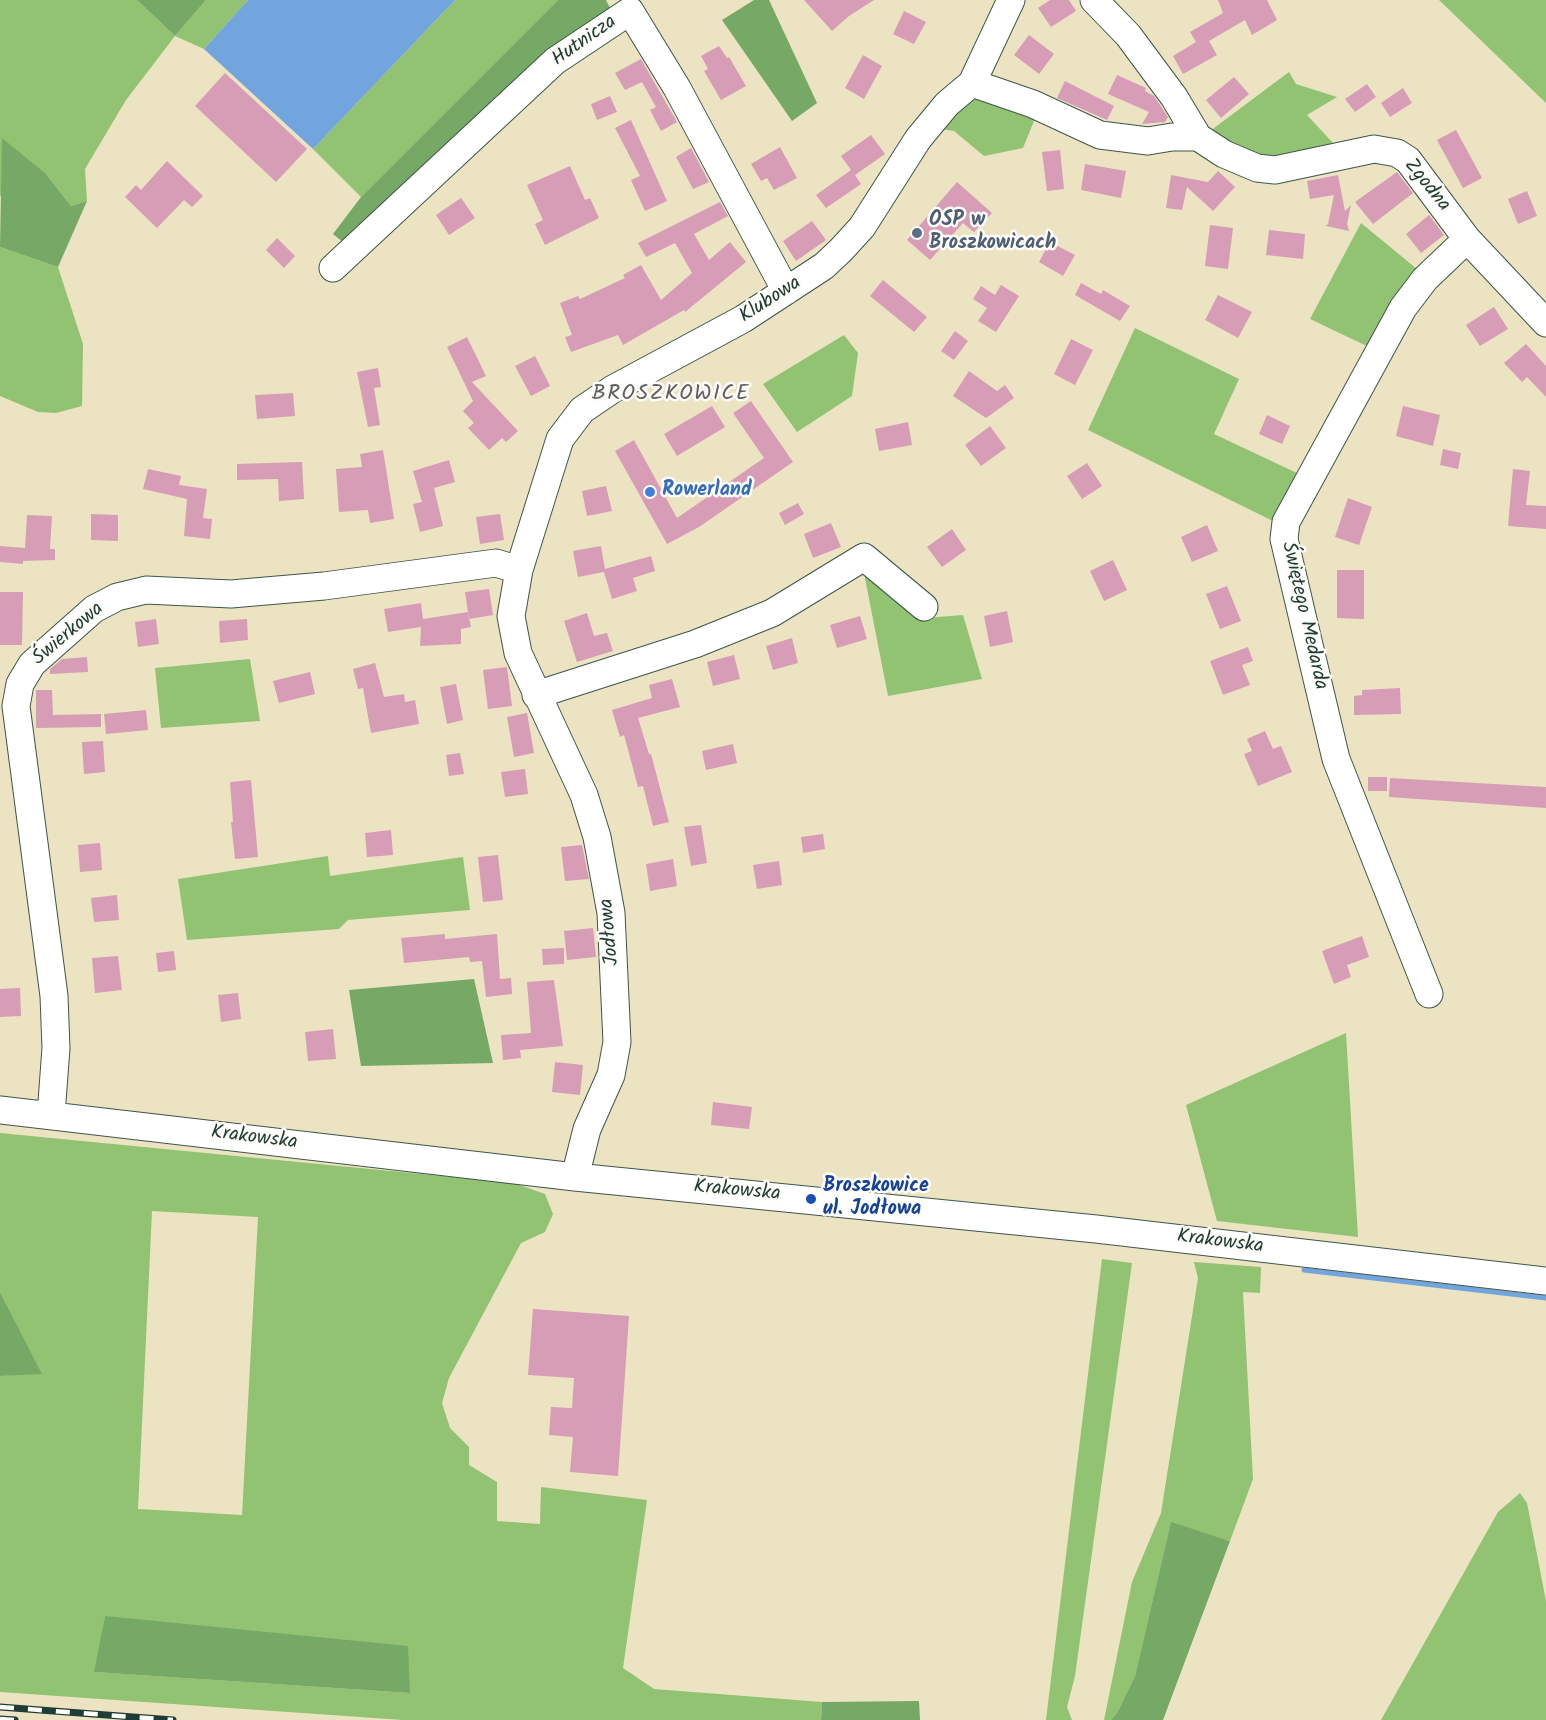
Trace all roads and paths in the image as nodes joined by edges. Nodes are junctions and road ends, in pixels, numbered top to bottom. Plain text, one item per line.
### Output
1 (1011, 0) edge
2 (1094, 0) edge
3 (972, 83) junction
4 (1198, 137) junction
5 (1467, 239) junction
6 (333, 268) dead end
7 (786, 291) junction
8 (1546, 323) edge
9 (519, 570) junction
10 (924, 607) dead end
11 (536, 695) junction
12 (1430, 994) dead end
13 (0, 1110) edge
14 (51, 1115) junction
15 (575, 1177) junction
16 (1546, 1281) edge

1 - 3 street, Klubowa
2 - 4 street, Zgodna
3 - 4 street
3 - 7 street, Klubowa
4 - 5 street, Zgodna
5 - 8 street, Zgodna
5 - 12 street, Świętego Medarda
6 - 7 street, Hutnicza
7 - 9 street, Klubowa
9 - 11 street, Jodłowa
9 - 14 street, Świerkowa
10 - 11 street
11 - 15 street, Jodłowa
13 - 14 street, Krakowska
14 - 15 street, Krakowska
15 - 16 street, Krakowska

